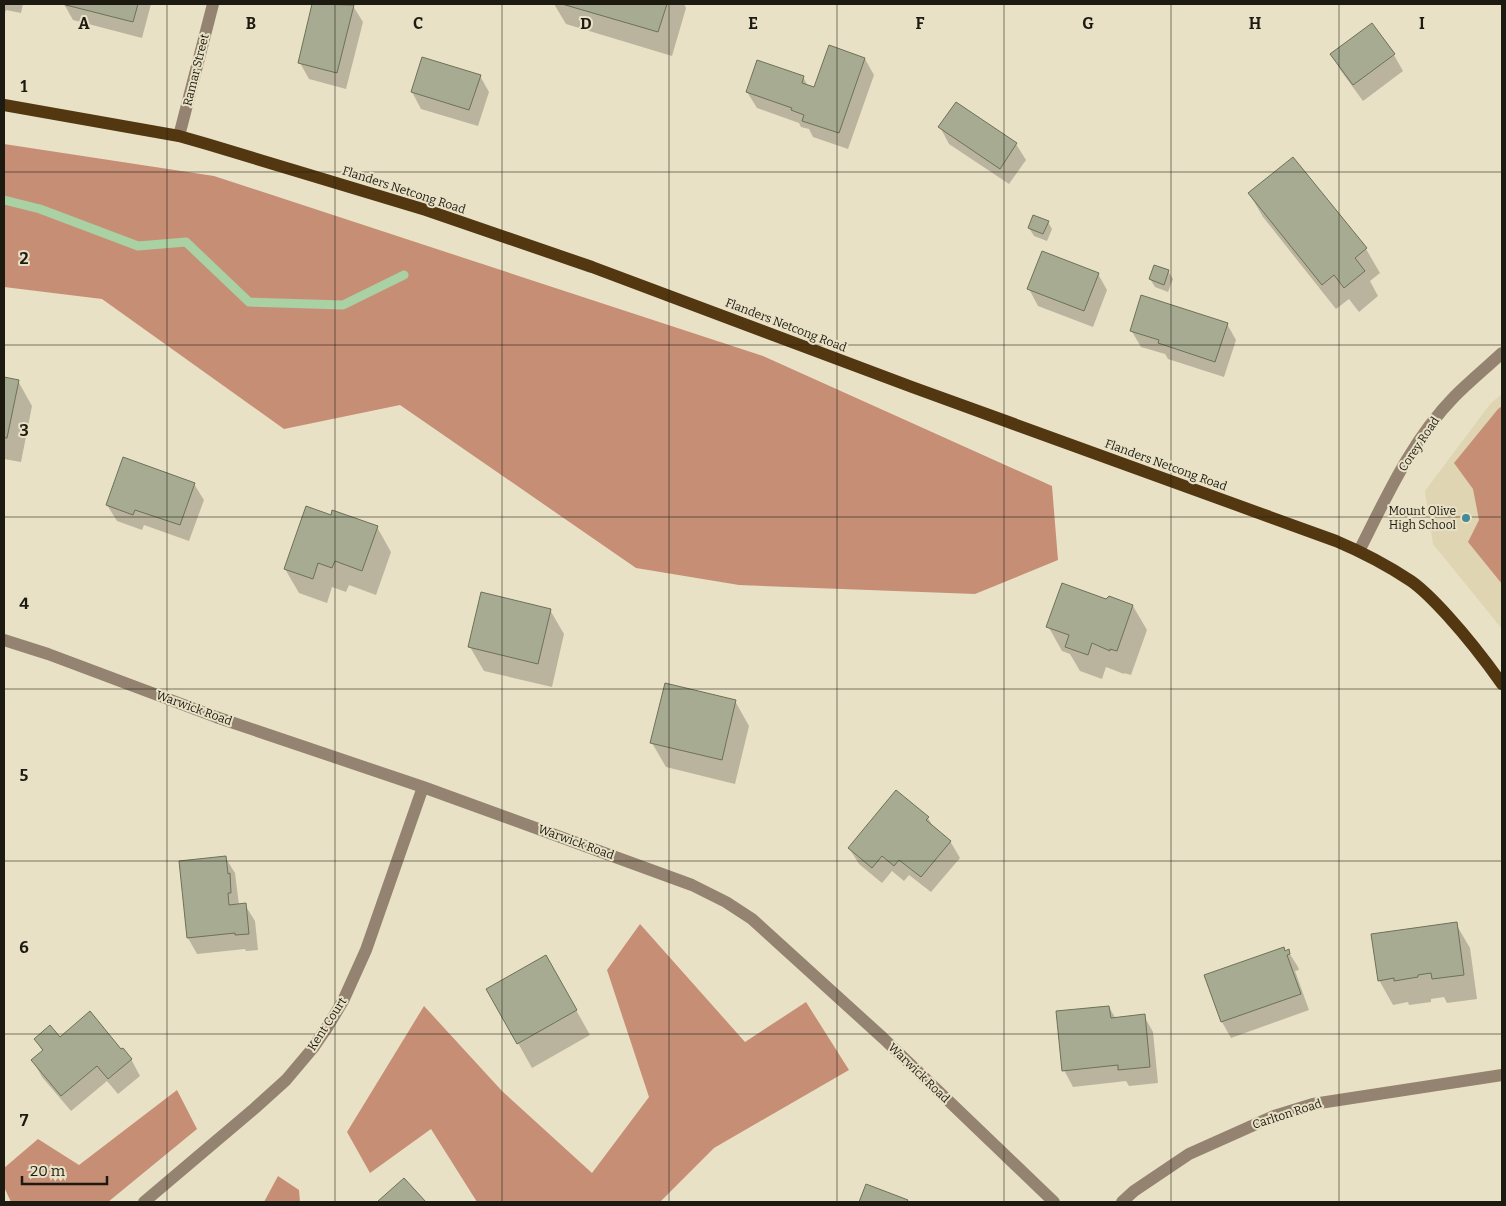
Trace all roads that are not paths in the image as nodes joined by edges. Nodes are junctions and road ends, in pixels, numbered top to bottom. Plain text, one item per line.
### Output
1 (213, 4) edge
2 (4, 105) edge
3 (179, 136) junction
4 (1502, 353) edge
5 (1359, 551) junction
6 (4, 640) edge
7 (1502, 684) edge
8 (423, 786) junction
9 (1502, 1075) edge
10 (144, 1202) edge
11 (1054, 1202) edge
12 (1122, 1202) edge

1 - 3 street, Ramar Street
2 - 3 main road, Flanders Netcong Road
3 - 5 main road, Flanders Netcong Road
4 - 5 street, Corey Road
5 - 7 main road, Flanders Netcong Road
6 - 8 street, Warwick Road
8 - 10 street, Kent Court
8 - 11 street, Warwick Road
9 - 12 street, Carlton Road

